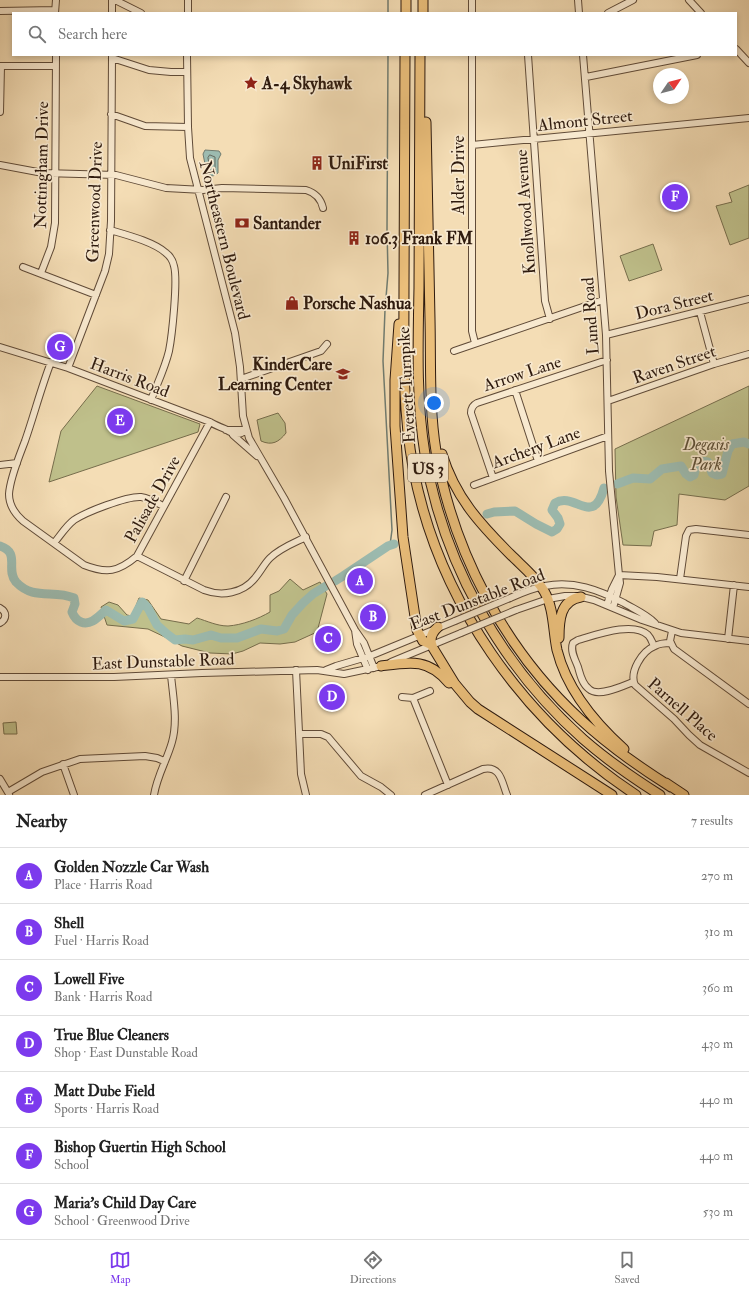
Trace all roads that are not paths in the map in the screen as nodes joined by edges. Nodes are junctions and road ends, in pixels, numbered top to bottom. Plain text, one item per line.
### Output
1 (56, 0) edge
2 (113, 0) edge
3 (188, 0) edge
4 (406, 0) edge
5 (422, 0) edge
6 (472, 0) edge
7 (578, 0) edge
8 (633, 0) edge
9 (689, 0) edge
10 (0, 10) edge
11 (56, 11) edge
12 (112, 12) edge
13 (139, 12) edge
14 (188, 12) edge
15 (406, 12) edge
16 (422, 12) edge
17 (472, 12) edge
18 (579, 12) edge
19 (610, 12) edge
20 (700, 12) edge
21 (737, 50) edge
22 (56, 56) edge
23 (187, 56) edge
24 (405, 56) edge
25 (420, 56) edge
26 (424, 56) edge
27 (472, 56) edge
28 (528, 56) edge
29 (583, 56) edge
30 (692, 56) edge
31 (112, 57) edge
32 (749, 63) edge
33 (0, 66) edge
34 (56, 66) junction
35 (187, 72) junction
36 (586, 77) junction
37 (0, 112) edge
38 (111, 114) junction
39 (749, 118) edge
40 (188, 127) junction
41 (590, 133) junction
42 (535, 139) junction
43 (472, 145) junction
44 (0, 165) edge
45 (56, 174) junction
46 (111, 175) junction
47 (197, 189) junction
48 (323, 208) dead end
49 (110, 230) junction
50 (404, 258) junction
51 (23, 267) dead end
52 (41, 273) junction
53 (96, 295) junction
54 (749, 299) edge
55 (603, 300) junction
56 (700, 312) junction
57 (550, 319) junction
58 (606, 335) junction
59 (475, 343) junction
60 (327, 344) dead end
61 (0, 347) edge
62 (454, 351) dead end
63 (749, 354) edge
64 (607, 360) junction
65 (51, 362) junction
66 (714, 364) junction
67 (68, 368) junction
68 (241, 379) junction
69 (515, 390) junction
70 (431, 393) junction
71 (151, 400) junction
72 (608, 401) junction
73 (210, 422) junction
74 (246, 430) junction
75 (229, 432) junction
76 (608, 436) junction
77 (260, 458) junction
78 (538, 461) junction
79 (17, 463) junction
80 (0, 465) edge
81 (493, 478) junction
82 (474, 485) dead end
83 (226, 497) dead end
84 (163, 506) junction
85 (749, 534) edge
86 (306, 537) junction
87 (54, 543) junction
88 (137, 556) junction
89 (619, 575) junction
90 (680, 579) junction
91 (184, 581) junction
92 (541, 586) junction
93 (734, 586) junction
94 (749, 587) edge
95 (609, 596) junction
96 (581, 597) junction
97 (548, 599) junction
98 (616, 599) junction
99 (610, 607) junction
100 (0, 608) edge
101 (0, 623) edge
102 (657, 625) junction
103 (438, 627) junction
104 (672, 631) junction
105 (419, 635) junction
106 (728, 639) junction
107 (749, 641) edge
108 (671, 643) junction
109 (432, 645) junction
110 (654, 646) junction
111 (366, 657) junction
112 (375, 668) junction
113 (296, 670) junction
114 (326, 670) junction
115 (171, 675) junction
116 (0, 677) edge
117 (566, 677) junction
118 (634, 682) junction
119 (430, 691) dead end
120 (402, 697) dead end
121 (412, 698) junction
122 (470, 702) junction
123 (749, 704) edge
124 (299, 734) junction
125 (164, 761) junction
126 (63, 764) junction
127 (749, 773) edge
128 (0, 779) edge
129 (448, 785) junction
130 (671, 787) junction
131 (9, 793) edge
132 (74, 795) edge
133 (154, 795) edge
134 (306, 795) edge
135 (391, 795) edge
136 (426, 795) edge
137 (508, 795) edge
138 (612, 795) edge
139 (636, 795) edge
140 (660, 795) edge
141 (684, 795) edge

1 - 11 street
2 - 12 street
2 - 13 street
3 - 14 street
4 - 15 highway
5 - 16 highway
6 - 17 street
7 - 18 street
8 - 19 street
9 - 20 street
10 - 11 street
21 - 32 street
22 - 34 street, Nottingham Drive
23 - 35 street, Northeastern Boulevard
24 - 50 highway, Everett Turnpike / US 3
25 - 140 highway, Everett Turnpike / US 3
26 - 70 highway
27 - 43 street, Alder Drive
28 - 42 street, Knollwood Avenue
29 - 36 street, Lund Road
30 - 36 street
31 - 35 street
31 - 38 street, Greenwood Drive
33 - 34 street
33 - 37 street
34 - 45 street, Nottingham Drive
35 - 40 street, Northeastern Boulevard
36 - 41 street, Lund Road
38 - 40 street
38 - 46 street, Greenwood Drive
39 - 41 street, Almont Street
40 - 47 street, Northeastern Boulevard
41 - 42 street, Almont Street
41 - 55 street, Lund Road
42 - 43 street, Almont Street
42 - 57 street, Knollwood Avenue
43 - 59 street, Alder Drive
44 - 45 street
45 - 46 street
45 - 52 street, Nottingham Drive
46 - 47 street
46 - 49 street, Greenwood Drive
47 - 48 street
47 - 68 street, Northeastern Boulevard
49 - 53 street, Greenwood Drive
49 - 71 street
50 - 105 highway
50 - 139 highway, Everett Turnpike / US 3
51 - 52 street
52 - 53 street
53 - 67 street, Greenwood Drive
54 - 56 street, Dora Street
55 - 57 street
55 - 58 street, Lund Road
56 - 58 street, Dora Street
56 - 66 street
57 - 59 street
58 - 64 street, Lund Road
59 - 62 street
60 - 68 street
61 - 65 street, Harris Road
63 - 66 street, Raven Street
64 - 69 street, Arrow Lane
64 - 72 street, Lund Road
65 - 67 street, Harris Road
65 - 79 street, Palisade Drive
66 - 72 street, Raven Street
67 - 71 street, Harris Road
68 - 74 street, Northeastern Boulevard
69 - 78 street
69 - 81 street, Arrow Lane
70 - 92 highway
70 - 130 highway
71 - 73 street, Harris Road
72 - 76 street, Lund Road
73 - 75 street, Harris Road
73 - 84 street, Palisade Drive
74 - 75 street, Harris Road
74 - 77 street, Harris Road
75 - 77 street, Harris Road
76 - 78 street, Archery Lane
76 - 89 street, Lund Road
77 - 86 street, Harris Road
78 - 81 street, Archery Lane
79 - 80 street
79 - 87 street, Palisade Drive
81 - 82 street, Archery Lane
83 - 91 street
84 - 87 street
84 - 88 street, Palisade Drive
85 - 90 street
86 - 91 street
86 - 111 street, Harris Road
87 - 88 street, Palisade Drive
88 - 91 street
89 - 90 street
89 - 95 street
89 - 98 street, Lund Road
90 - 93 street
92 - 95 street, East Dunstable Road
92 - 97 highway
92 - 103 street, East Dunstable Road, bridge
93 - 94 street
93 - 106 street
95 - 98 street, East Dunstable Road
95 - 99 street
96 - 97 street, East Dunstable Road
96 - 99 street, East Dunstable Road
96 - 117 highway
97 - 109 street, East Dunstable Road, bridge
97 - 117 highway
98 - 99 street, Lund Road
98 - 102 street, East Dunstable Road
99 - 102 street, East Dunstable Road
100 - 101 street
102 - 104 street, East Dunstable Road
103 - 105 street, East Dunstable Road
103 - 109 highway
104 - 106 street, East Dunstable Road
104 - 108 street
105 - 109 highway
105 - 111 street, East Dunstable Road
106 - 107 street, East Dunstable Road
108 - 110 street
108 - 123 street
109 - 112 street, East Dunstable Road
109 - 122 highway
110 - 118 street, Parnell Place
110 - 118 street
111 - 112 street, Harris Road
111 - 114 street, East Dunstable Road
112 - 114 street, East Dunstable Road
112 - 122 highway
113 - 114 street, East Dunstable Road
113 - 115 street, East Dunstable Road
113 - 124 street
115 - 116 street, East Dunstable Road
115 - 125 street
117 - 130 highway
118 - 127 street, Parnell Place
119 - 121 street
120 - 121 street
121 - 129 street
122 - 138 highway
124 - 134 street
124 - 135 street
125 - 126 street
125 - 133 street
126 - 131 street
126 - 132 street
128 - 131 street
129 - 136 street
129 - 137 street
130 - 141 highway

